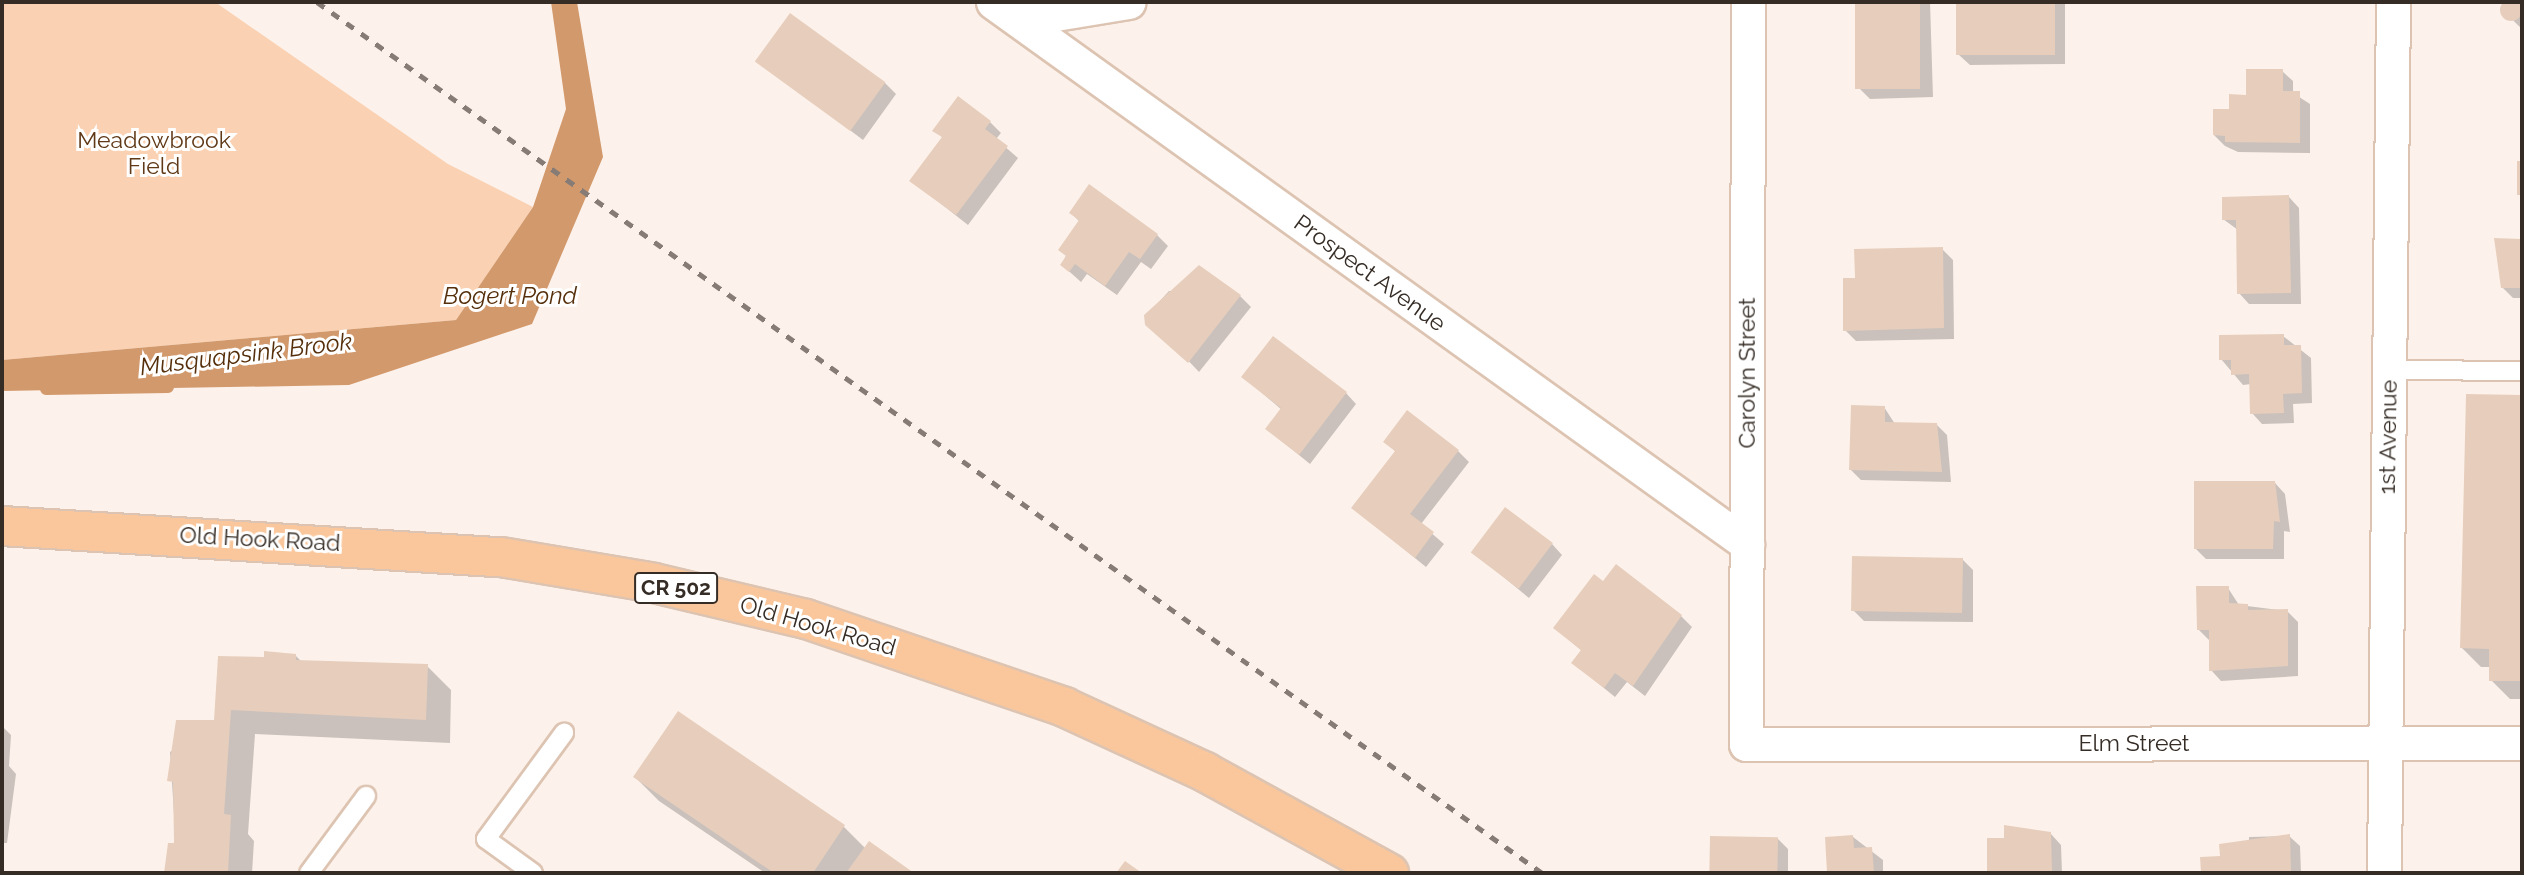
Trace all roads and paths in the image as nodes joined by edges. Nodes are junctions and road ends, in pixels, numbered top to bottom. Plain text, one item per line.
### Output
1 (1129, 2) edge
2 (1748, 2) edge
3 (2393, 2) edge
4 (1006, 11) edge
5 (2389, 370) junction
6 (2522, 371) edge
7 (2, 526) edge
8 (1747, 544) junction
9 (564, 733) dead end
10 (2384, 743) junction
11 (2522, 743) edge
12 (1746, 744) joint
13 (366, 796) dead end
14 (309, 873) edge
15 (533, 873) edge
16 (1389, 873) edge
17 (2385, 873) edge

1 - 4 street
2 - 8 street, Carolyn Street
3 - 5 street, 1st Avenue
4 - 8 street, Prospect Avenue
5 - 6 lane
5 - 10 street, 1st Avenue
7 - 16 main road, Old Hook Road / CR 502
8 - 12 street, Carolyn Street
9 - 15 lane
10 - 11 street, Elm Street
10 - 12 street, Elm Street
10 - 17 street, 1st Avenue
13 - 14 lane

